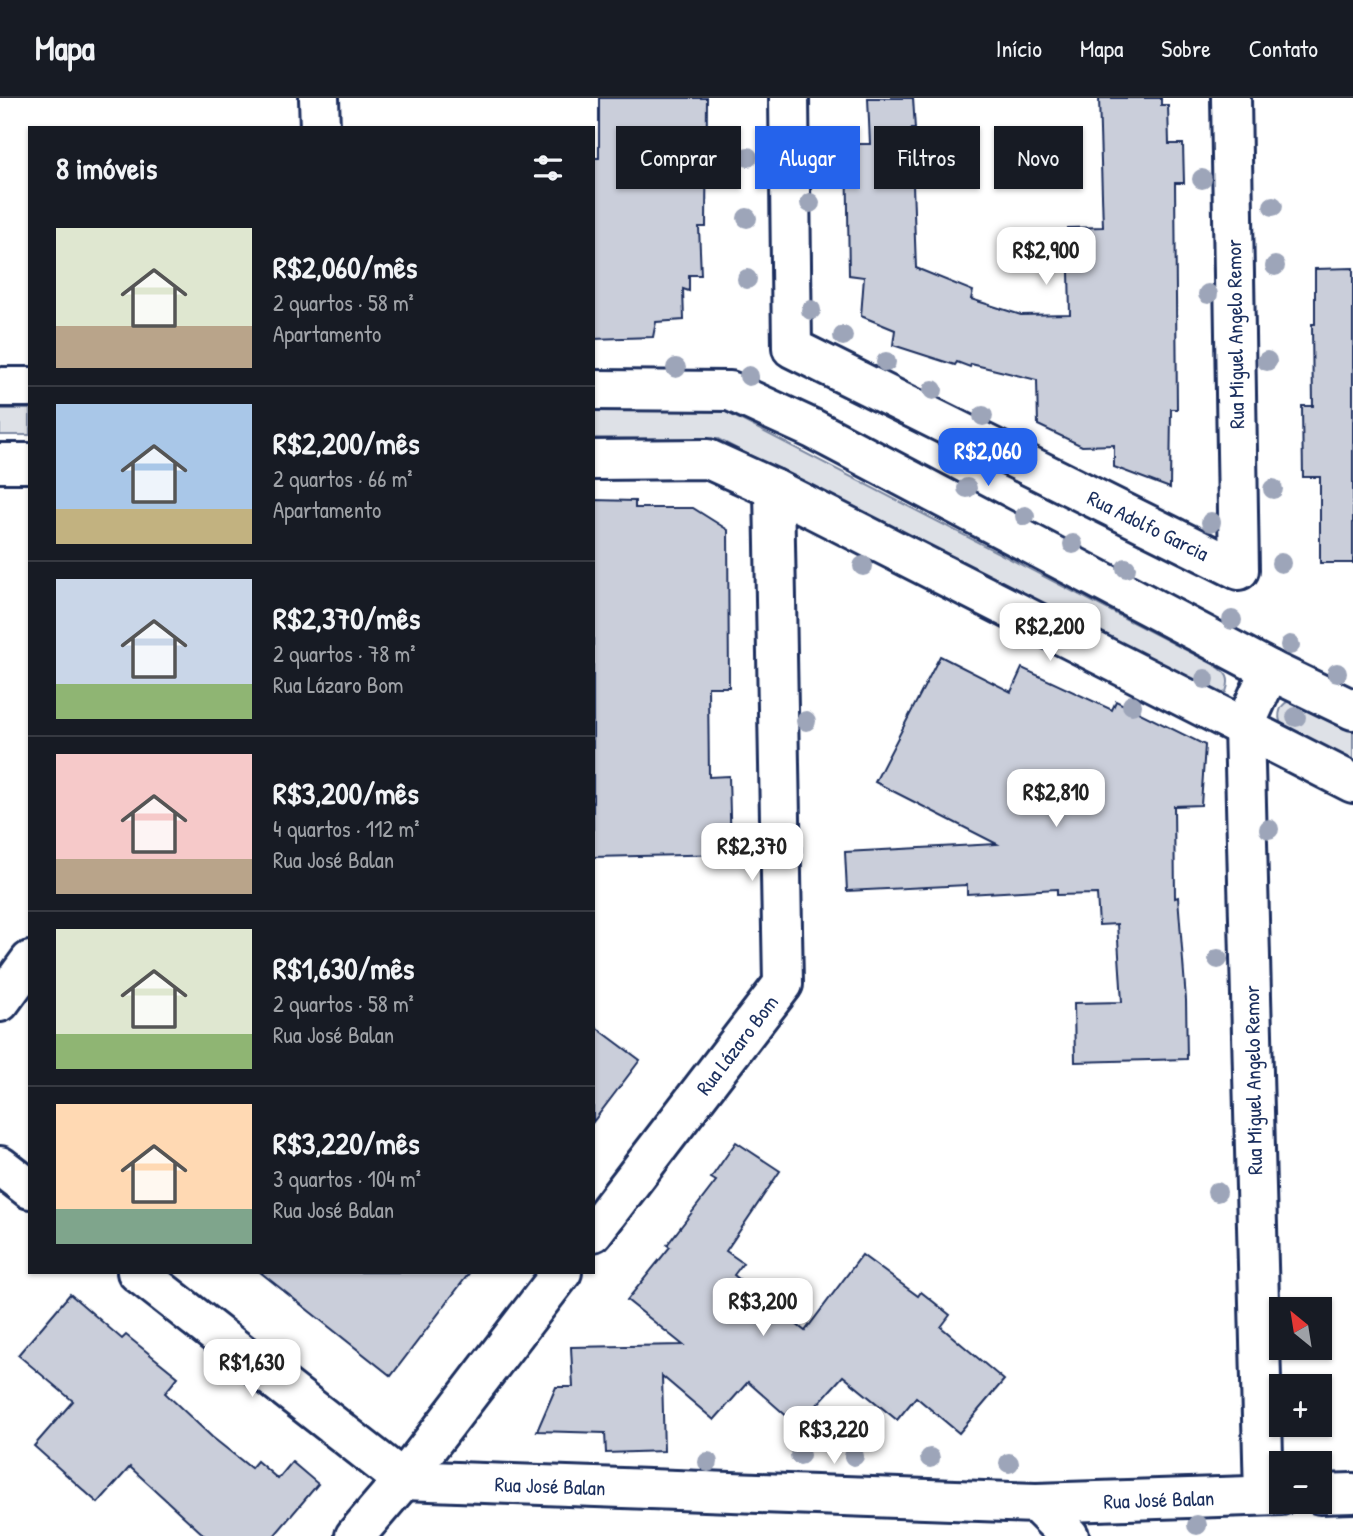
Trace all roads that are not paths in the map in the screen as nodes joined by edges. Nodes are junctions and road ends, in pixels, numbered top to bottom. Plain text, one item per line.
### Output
1 (320, 98) edge
2 (789, 98) edge
3 (1231, 98) edge
4 (320, 126) edge
5 (0, 387) edge
6 (28, 387) edge
7 (595, 390) edge
8 (595, 460) edge
9 (0, 463) edge
10 (28, 463) edge
11 (774, 489) junction
12 (1239, 570) joint
13 (1270, 670) junction
14 (1353, 710) edge
15 (1244, 727) junction
16 (1353, 783) edge
17 (28, 964) edge
18 (0, 1002) edge
19 (0, 1166) edge
20 (28, 1187) edge
21 (595, 1229) edge
22 (140, 1274) edge
23 (560, 1274) edge
24 (1270, 1451) edge
25 (403, 1480) junction
26 (1353, 1493) edge
27 (1332, 1494) edge
28 (1269, 1495) edge
29 (1035, 1503) junction
30 (355, 1536) edge
31 (1069, 1536) edge

1 - 4 street
2 - 12 street, Rua Adolfo Garcia
3 - 12 street, Rua Miguel Angelo Remor
5 - 6 street
7 - 13 street
8 - 11 street
9 - 10 street
11 - 15 street
11 - 21 street, Rua Lázaro Bom
13 - 14 street
13 - 15 street, Rua Miguel Angelo Remor
15 - 16 street
15 - 24 street, Rua Miguel Angelo Remor
17 - 18 street
19 - 20 street
22 - 25 street
23 - 25 street
25 - 29 street, Rua José Balan
25 - 30 street
26 - 27 street
28 - 29 street, Rua José Balan
29 - 31 street

